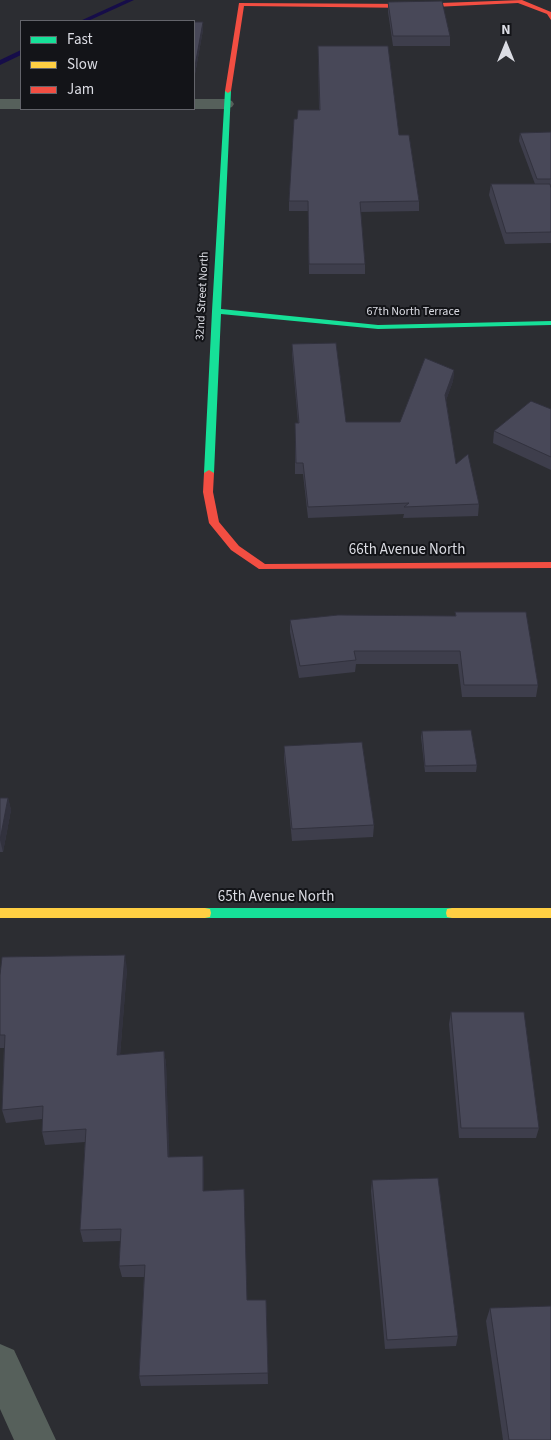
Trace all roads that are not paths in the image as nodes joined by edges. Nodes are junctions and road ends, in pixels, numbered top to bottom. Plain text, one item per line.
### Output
1 (551, 18) edge
2 (0, 104) edge
3 (20, 104) edge
4 (195, 104) edge
5 (226, 104) junction
6 (216, 311) junction
7 (551, 323) edge
8 (551, 566) edge
9 (263, 567) joint
10 (0, 913) edge
11 (551, 913) edge
12 (0, 1364) edge
13 (35, 1440) edge

1 - 5 street, 32nd Street North
2 - 3 street
4 - 5 street
5 - 6 street, 32nd Street North
6 - 7 street, 67th North Terrace
6 - 9 street, 32nd Street North
8 - 9 street, 66th Avenue North
10 - 11 street, 65th Avenue North
12 - 13 street

